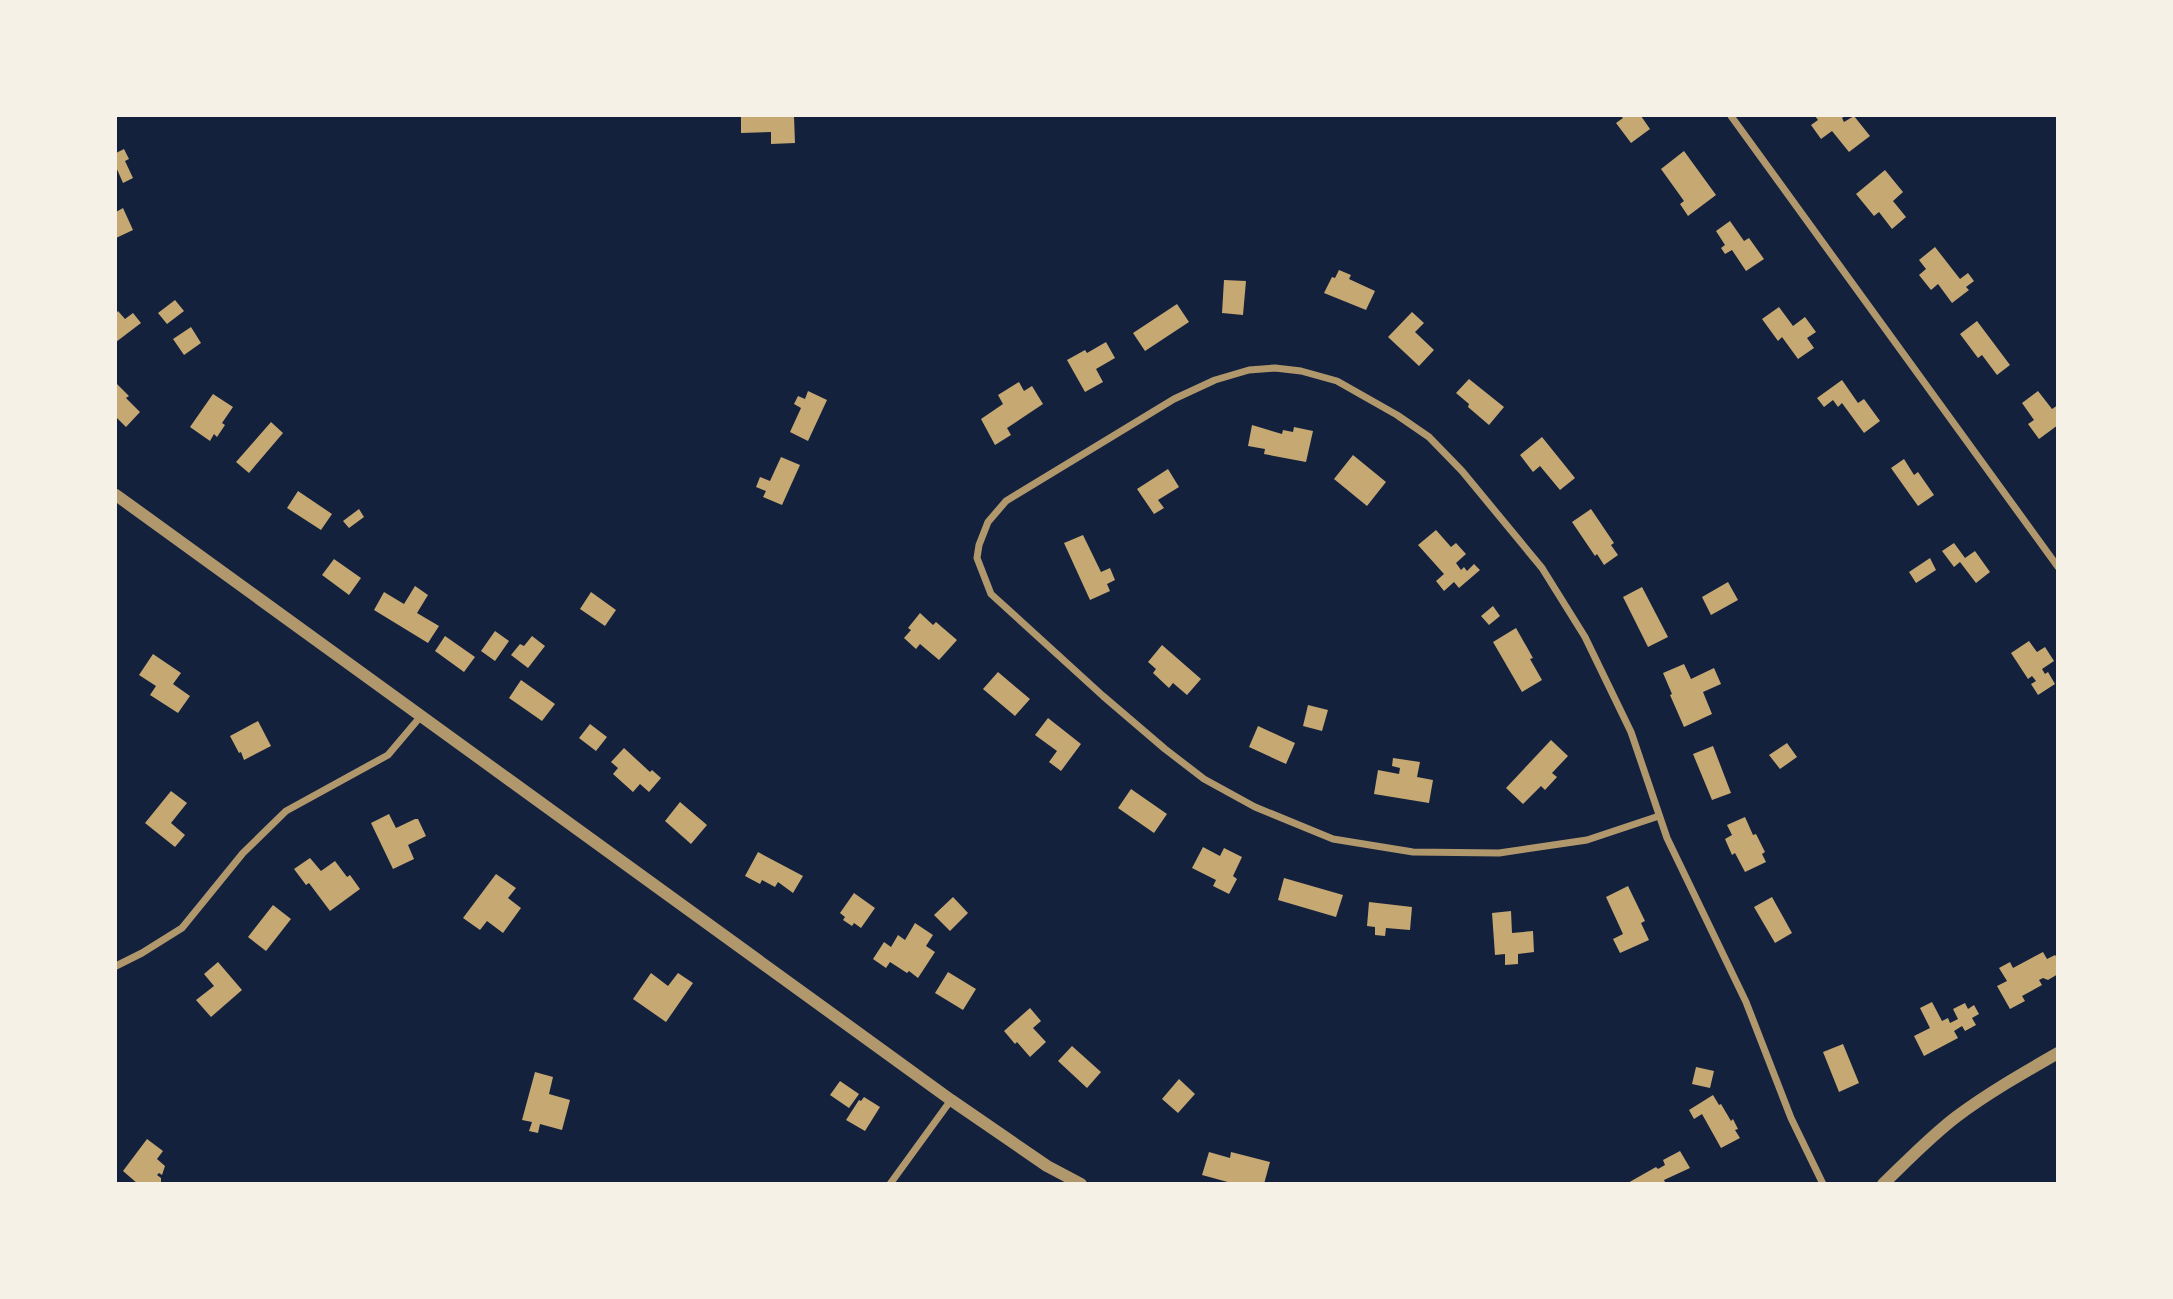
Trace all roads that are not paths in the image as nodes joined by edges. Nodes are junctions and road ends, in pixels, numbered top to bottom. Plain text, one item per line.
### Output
1 (1731, 116) edge
2 (116, 495) edge
3 (2057, 567) edge
4 (422, 716) junction
5 (1659, 816) junction
6 (116, 966) edge
7 (2057, 1053) edge
8 (951, 1100) junction
9 (890, 1184) edge
10 (1081, 1184) edge
11 (1824, 1184) edge
12 (1884, 1184) edge

1 - 3 street
2 - 4 street
4 - 6 street
4 - 8 street
5 - 5 street
5 - 11 street
7 - 12 street
8 - 9 street
8 - 10 street

